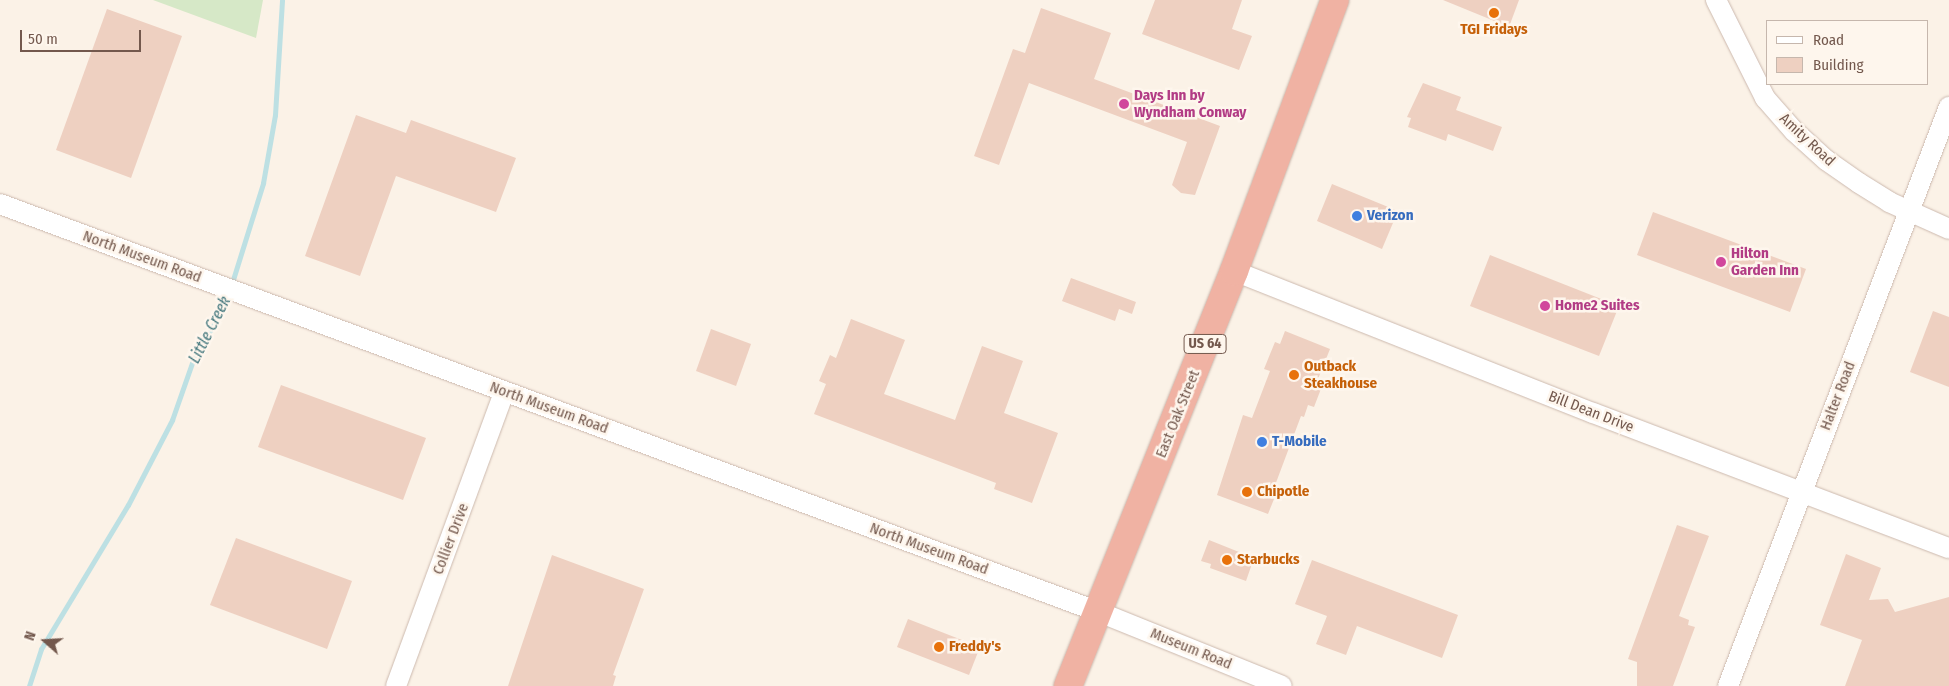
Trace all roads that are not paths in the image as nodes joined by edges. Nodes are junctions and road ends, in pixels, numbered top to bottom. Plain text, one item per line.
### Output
1 (1335, 0) edge
2 (1716, 0) edge
3 (1949, 107) edge
4 (0, 204) edge
5 (1907, 210) junction
6 (1949, 229) edge
7 (1234, 271) junction
8 (504, 392) junction
9 (1801, 492) junction
10 (1949, 548) edge
11 (1099, 612) junction
12 (396, 686) edge
13 (1068, 686) edge
14 (1282, 686) edge
15 (1728, 686) edge

1 - 7 highway, East Oak Street / US 64
2 - 5 street, Amity Road
3 - 5 street, Halter Road
4 - 8 street, North Museum Road
5 - 6 street, Amity Road
5 - 9 street, Halter Road
7 - 9 street, Bill Dean Drive
7 - 11 highway, East Oak Street / US 64
8 - 11 street, North Museum Road
8 - 12 street, Collier Drive
9 - 10 street, Bill Dean Drive
9 - 15 street, Halter Road
11 - 13 highway, East Oak Street / US 64
11 - 14 street, Museum Road

